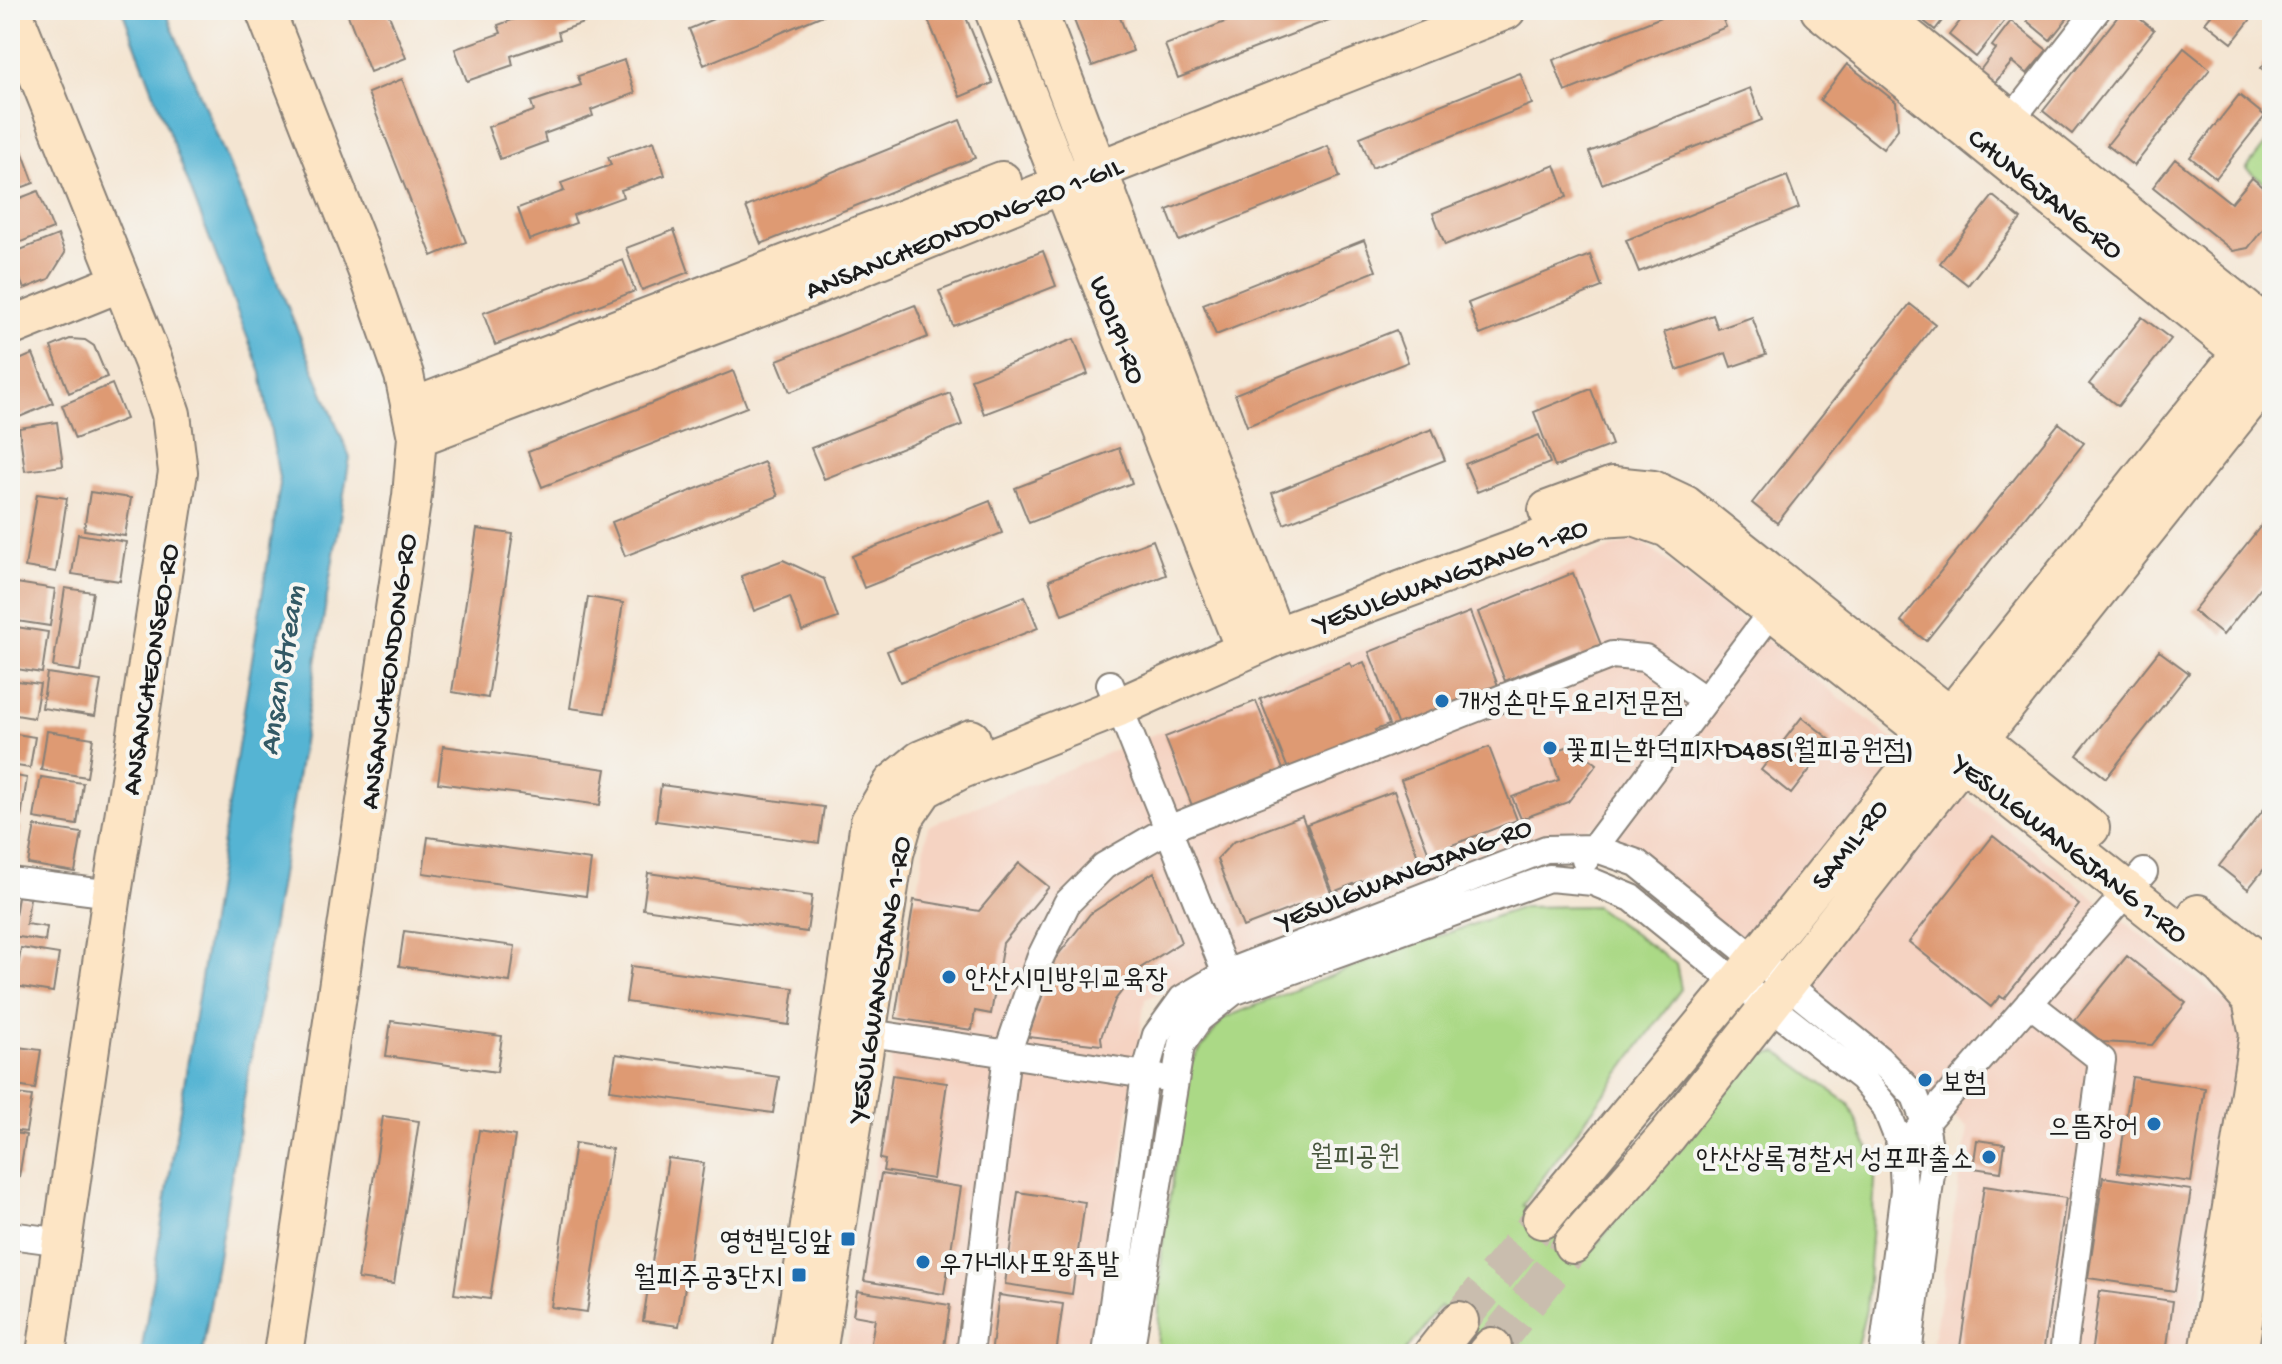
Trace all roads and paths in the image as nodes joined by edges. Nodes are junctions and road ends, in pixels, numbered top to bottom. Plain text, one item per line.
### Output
1 (12, 10) edge
2 (265, 10) edge
3 (994, 10) edge
4 (1037, 10) edge
5 (1436, 10) edge
6 (1506, 10) edge
7 (1820, 10) edge
8 (1874, 10) edge
9 (2097, 10) edge
10 (2000, 133) junction
11 (1094, 158) junction
12 (1058, 173) junction
13 (121, 282) junction
14 (10, 327) edge
15 (2266, 349) edge
16 (415, 422) junction
17 (1781, 599) junction
18 (1256, 631) junction
19 (1114, 695) junction
20 (1705, 700) junction
21 (1941, 726) junction
22 (1971, 750) junction
23 (1168, 829) junction
24 (1594, 848) junction
25 (1570, 880) junction
26 (10, 881) edge
27 (2136, 881) junction
28 (112, 894) junction
29 (1746, 972) junction
30 (2272, 981) edge
31 (1229, 982) junction
32 (1780, 995) junction
33 (2029, 1003) junction
34 (853, 1030) junction
35 (1007, 1054) junction
36 (1145, 1075) junction
37 (1175, 1080) junction
38 (1925, 1123) junction
39 (2272, 1134) edge
40 (1902, 1149) junction
41 (1542, 1219) tunnel mouth
42 (10, 1235) edge
43 (63, 1242) junction
44 (1573, 1244) tunnel mouth
45 (1459, 1321) tunnel mouth
46 (46, 1354) edge
47 (283, 1354) edge
48 (791, 1354) edge
49 (817, 1354) edge
50 (970, 1354) edge
51 (1106, 1354) edge
52 (1130, 1354) edge
53 (1433, 1354) edge
54 (1883, 1354) edge
55 (1908, 1354) edge
56 (2063, 1354) edge
57 (2209, 1354) edge
58 (2238, 1354) edge

1 - 13 street, ANSANCHEONSEO-RO
2 - 16 street, ANSANCHEONDONG-RO
3 - 12 street, WOLPI-RO
4 - 11 street, WOLPI-RO
5 - 11 street, ANSANCHEONDONG-RO 1-GIL
6 - 11 street, ANSANCHEONDONG-RO 1-GIL
7 - 10 street, CHUNGJANG-RO
8 - 10 street, CHUNGJANG-RO
9 - 10 street
10 - 15 street, CHUNGJANG-RO
11 - 12 street, ANSANCHEONDONG-RO 1-GIL
11 - 18 street, WOLPI-RO
12 - 16 street, ANSANCHEONDONG-RO 1-GIL
12 - 18 street, WOLPI-RO
13 - 14 street
13 - 28 street, ANSANCHEONSEO-RO
15 - 21 street, SAMIL-RO
15 - 22 street, SAMIL-RO
16 - 47 street, ANSANCHEONDONG-RO
17 - 18 street, YESULGWANGJANG 1-RO
17 - 20 street
17 - 21 street, YESULGWANGJANG 1-RO
18 - 19 street, YESULGWANGJANG 1-RO
19 - 23 street
19 - 34 street, YESULGWANGJANG 1-RO
20 - 23 street
20 - 24 street
21 - 22 street, YESULGWANGJANG 1-RO
21 - 29 street, SAMIL-RO
22 - 27 street, YESULGWANGJANG 1-RO
22 - 32 street, SAMIL-RO
23 - 31 street
23 - 35 street
24 - 25 street
24 - 29 street, YESULGWANGJANG-RO
24 - 31 street, YESULGWANGJANG-RO
25 - 29 street, YESULGWANGJANG-RO
25 - 31 street, YESULGWANGJANG-RO
26 - 28 street
27 - 30 street, YESULGWANGJANG 1-RO
27 - 33 street
27 - 57 street, YESULGWANGJANG 1-RO
28 - 43 street, ANSANCHEONSEO-RO
29 - 32 street, YESULGWANGJANG-RO
29 - 41 street, SAMIL-RO
31 - 36 street, YESULGWANGJANG-RO
31 - 37 street, YESULGWANGJANG-RO
32 - 38 street, YESULGWANGJANG-RO
32 - 40 street, YESULGWANGJANG-RO
32 - 44 street, SAMIL-RO
33 - 38 street
33 - 56 street
34 - 35 street
34 - 48 street, YESULGWANGJANG 1-RO
34 - 49 street, YESULGWANGJANG 1-RO
35 - 36 street
35 - 50 street
36 - 37 street
36 - 51 street, YESULGWANGJANG-RO
37 - 52 street, YESULGWANGJANG-RO
38 - 40 street
38 - 55 street, YESULGWANGJANG-RO
39 - 58 street
40 - 54 street, YESULGWANGJANG-RO
42 - 43 street
43 - 46 street, ANSANCHEONSEO-RO
45 - 53 street

